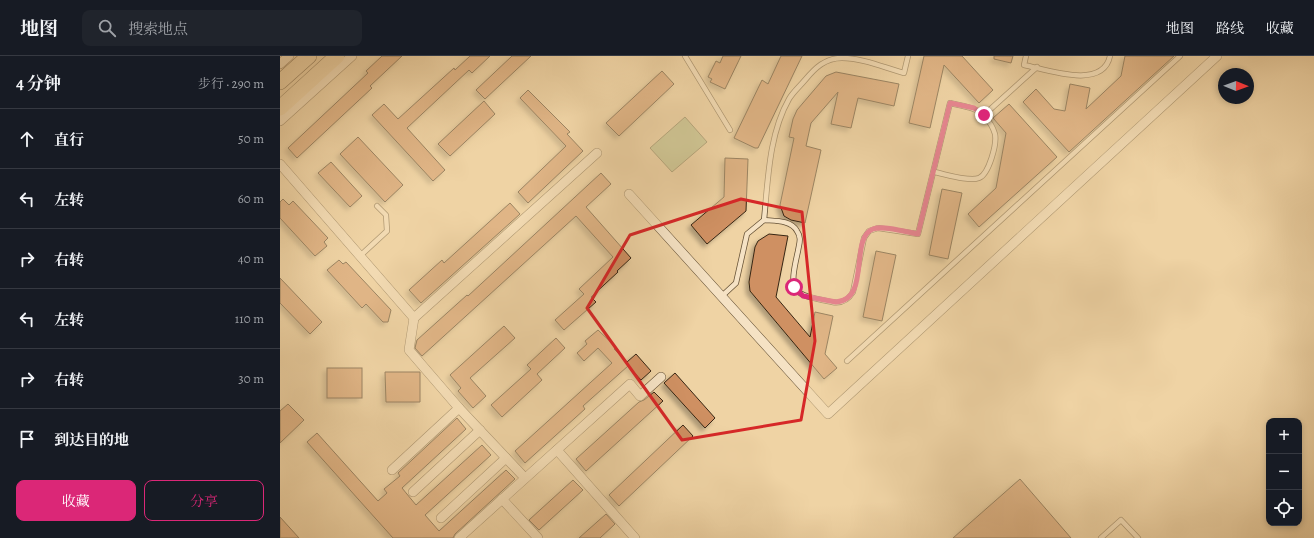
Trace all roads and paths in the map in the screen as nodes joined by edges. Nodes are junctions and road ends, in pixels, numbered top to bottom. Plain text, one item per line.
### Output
1 (289, 56) edge
2 (309, 56) edge
3 (337, 56) edge
4 (352, 56) edge
5 (684, 56) edge
6 (908, 56) edge
7 (1026, 56) edge
8 (1110, 56) edge
9 (1180, 56) edge
10 (1217, 56) edge
11 (280, 64) edge
12 (1037, 68) junction
13 (280, 82) edge
14 (280, 108) edge
15 (984, 115) junction
16 (280, 121) edge
17 (730, 130) dead end
18 (597, 153) dead end
19 (280, 164) edge
20 (934, 172) junction
21 (629, 194) dead end
22 (376, 206) dead end
23 (764, 220) junction
24 (360, 256) junction
25 (722, 296) junction
26 (414, 318) junction
27 (846, 361) dead end
28 (661, 377) dead end
29 (459, 408) junction
30 (480, 430) junction
31 (557, 450) junction
32 (506, 458) junction
33 (392, 470) dead end
34 (525, 478) junction
35 (413, 492) dead end
36 (502, 499) junction
37 (441, 518) dead end
38 (459, 538) edge
39 (538, 538) edge
40 (635, 538) edge
41 (1101, 538) edge
42 (1138, 538) edge

1 - 11 street
2 - 13 main road
3 - 14 main road
4 - 16 street
5 - 17 lane
6 - 23 lane
7 - 12 lane
8 - 12 lane
9 - 27 lane
10 - 25 street
12 - 15 lane
15 - 20 lane
15 - 20 lane
18 - 26 street
19 - 24 street
20 - 23 lane
21 - 25 street
22 - 24 lane
23 - 25 lane
24 - 26 street
26 - 29 street
28 - 31 street
29 - 30 street
29 - 33 street
30 - 32 street
30 - 35 street
31 - 34 street
31 - 40 street
32 - 34 street
32 - 37 street
34 - 36 street
36 - 38 street
36 - 39 street
41 - 42 lane

